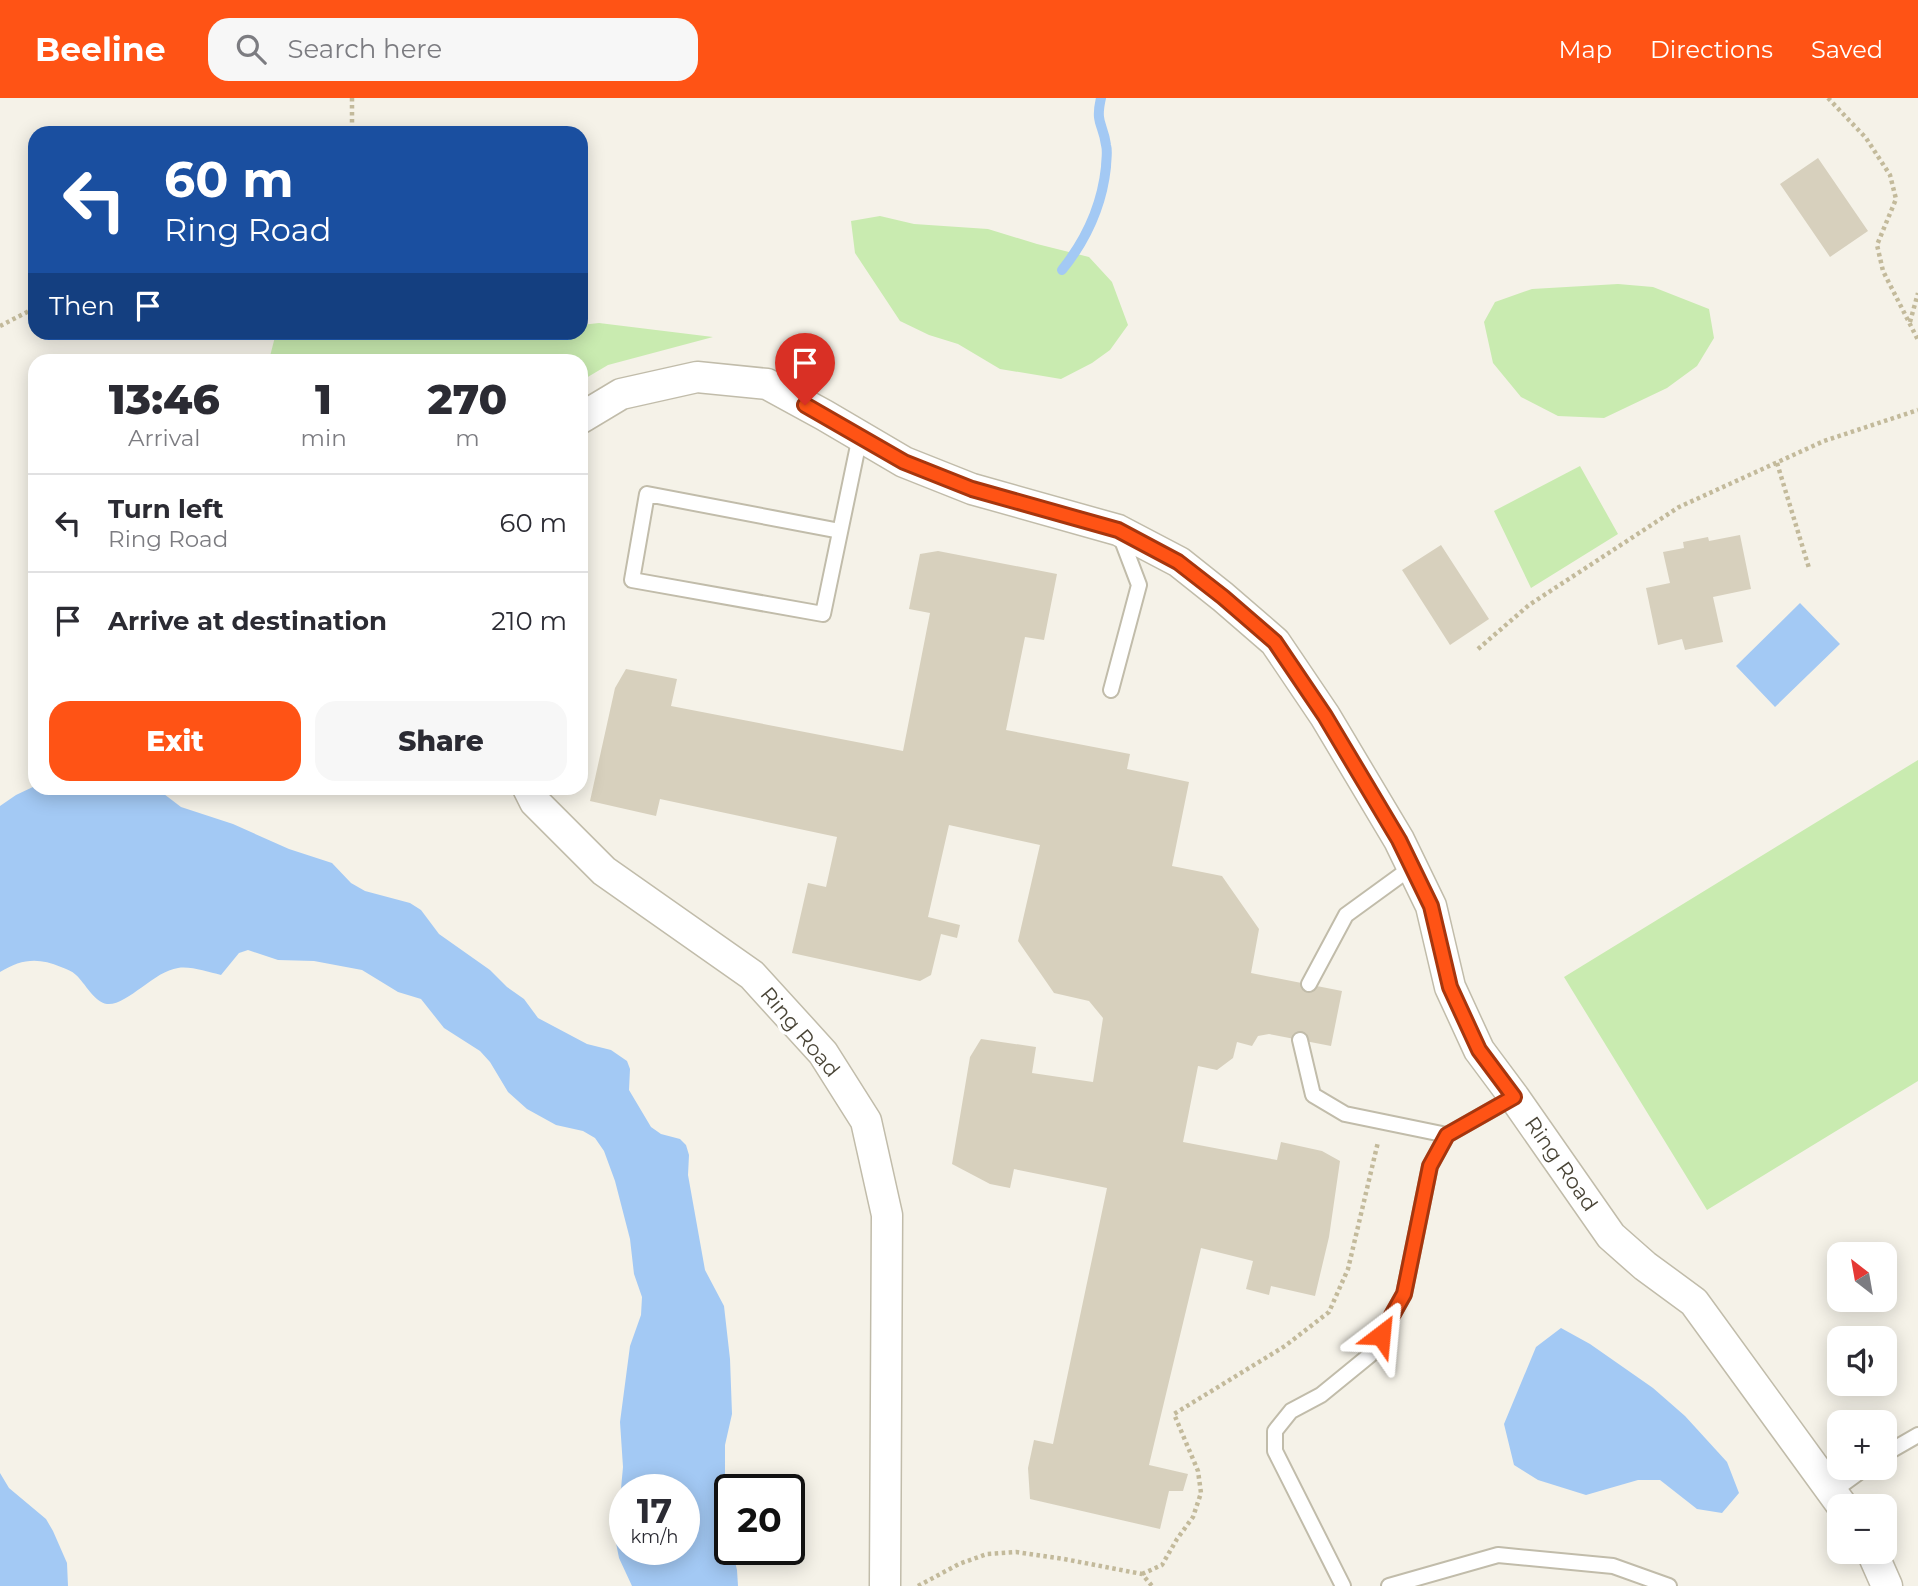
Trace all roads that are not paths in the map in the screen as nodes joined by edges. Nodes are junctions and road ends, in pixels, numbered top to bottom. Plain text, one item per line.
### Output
1 (588, 414) edge
2 (860, 436) junction
3 (1118, 530) junction
4 (840, 531) junction
5 (1111, 690) dead end
6 (532, 795) edge
7 (1412, 867) junction
8 (1309, 984) dead end
9 (1300, 1040) dead end
10 (1514, 1097) junction
11 (1447, 1135) junction
12 (1918, 1435) edge
13 (1897, 1447) edge
14 (1854, 1480) edge
15 (1833, 1494) edge
16 (1842, 1494) edge
17 (1877, 1564) edge
18 (886, 1586) edge
19 (1343, 1586) edge
20 (1388, 1586) edge
21 (1670, 1586) edge
22 (1887, 1586) edge

1 - 2 street, Ring Road
2 - 3 street, Ring Road
2 - 4 lane
3 - 5 lane
3 - 7 street, Ring Road
4 - 4 lane
6 - 18 street, Ring Road
7 - 8 lane
7 - 10 street, Ring Road
9 - 11 lane
10 - 11 lane
10 - 15 street, Ring Road
11 - 19 lane
12 - 13 lane
14 - 16 lane
17 - 22 street
20 - 21 lane

